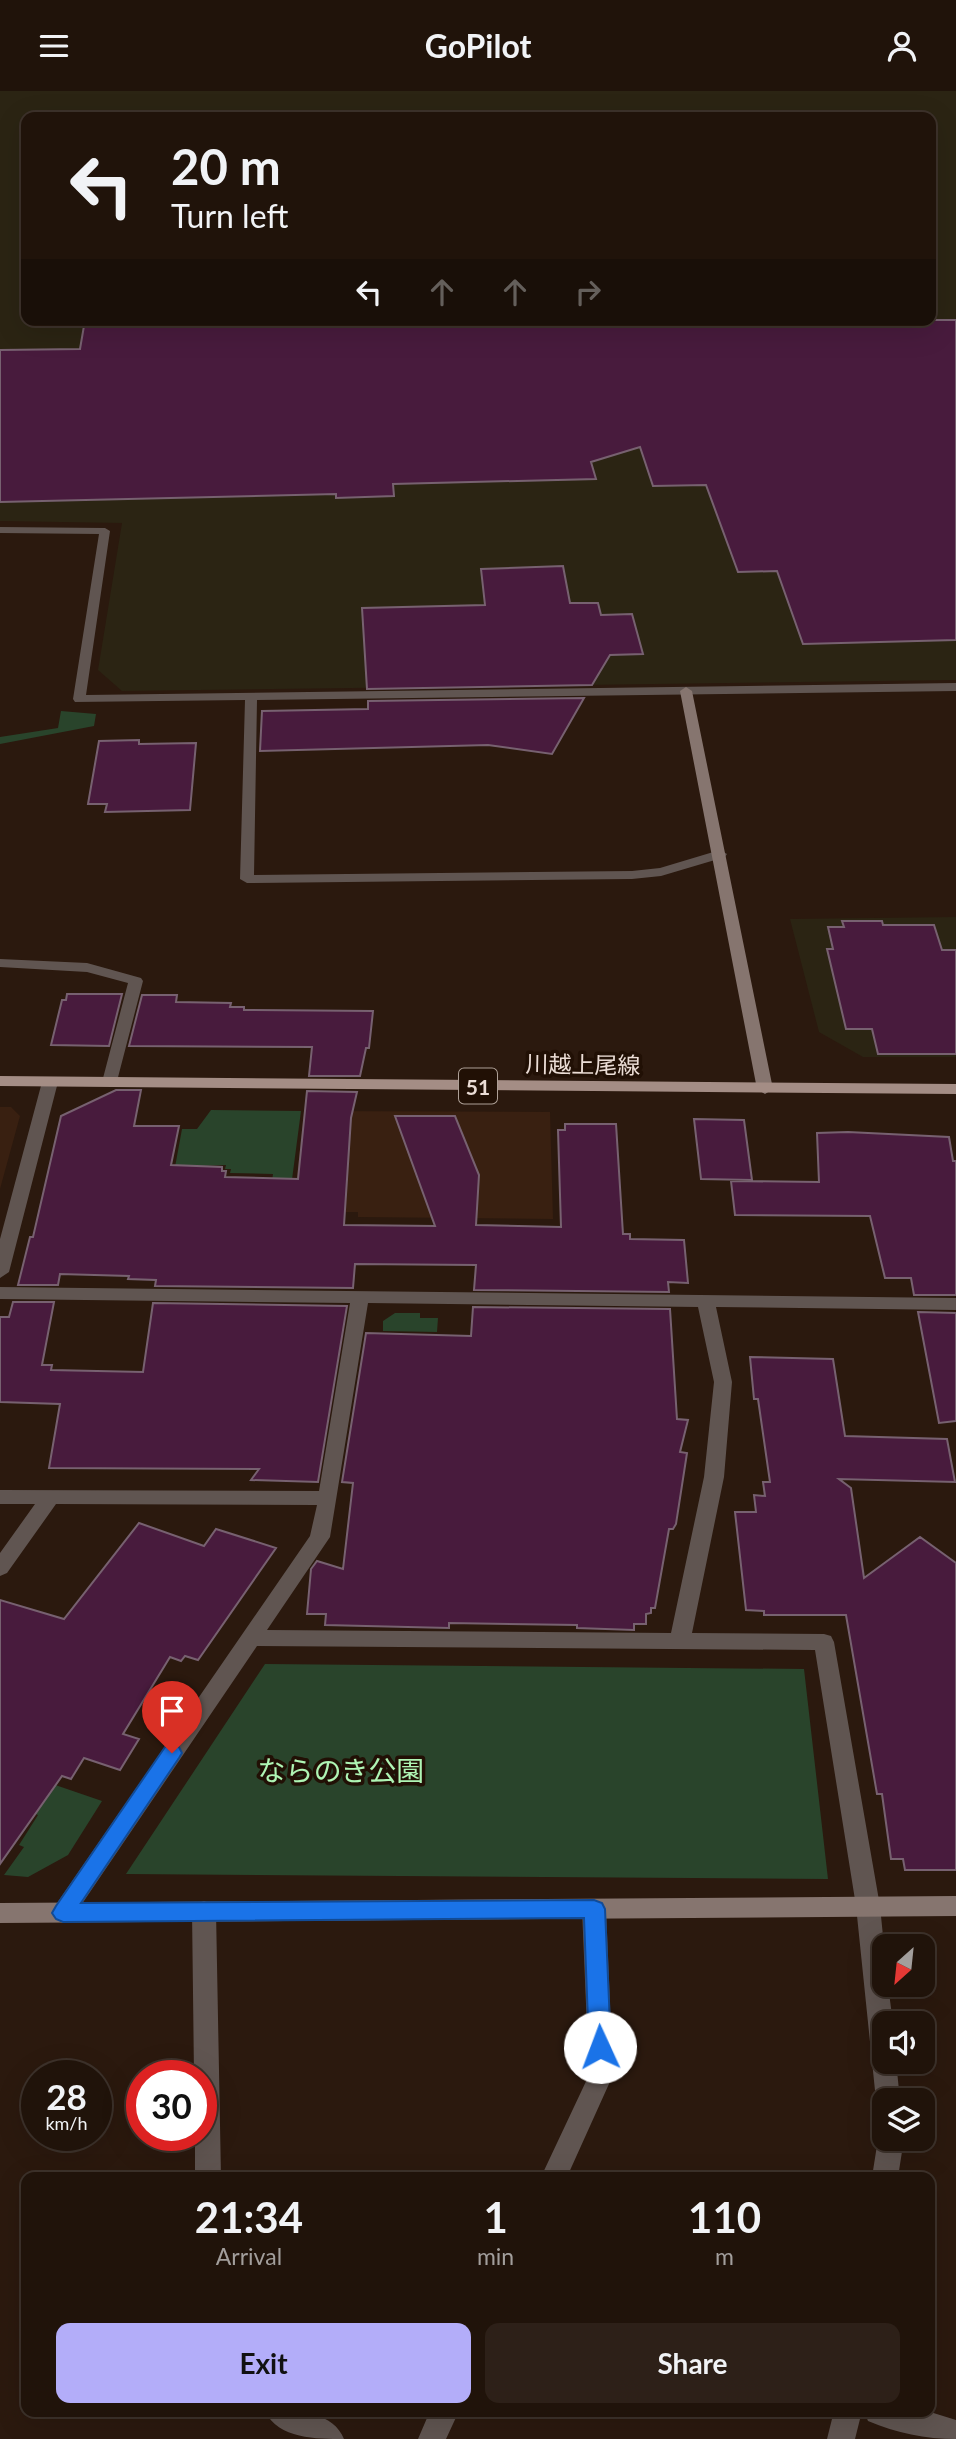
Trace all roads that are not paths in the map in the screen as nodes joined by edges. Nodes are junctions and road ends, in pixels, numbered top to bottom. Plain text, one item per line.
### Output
1 (0, 530) edge
2 (956, 687) edge
3 (686, 691) junction
4 (251, 697) junction
5 (720, 854) junction
6 (0, 963) edge
7 (0, 1081) edge
8 (50, 1082) junction
9 (110, 1082) junction
10 (765, 1089) junction
11 (956, 1089) edge
12 (0, 1272) edge
13 (0, 1293) edge
14 (360, 1298) junction
15 (706, 1301) junction
16 (956, 1304) edge
17 (0, 1497) edge
18 (50, 1498) junction
19 (328, 1498) junction
20 (0, 1568) edge
21 (250, 1638) junction
22 (680, 1642) junction
23 (868, 1906) junction
24 (956, 1906) edge
25 (594, 1909) junction
26 (205, 1911) junction
27 (0, 1913) edge
28 (63, 1913) junction
29 (879, 2011) edge
30 (889, 2151) edge
31 (208, 2172) edge
32 (556, 2172) edge
33 (886, 2172) edge
34 (290, 2417) edge
35 (442, 2417) edge
36 (846, 2417) edge
37 (898, 2417) edge
38 (956, 2434) edge
39 (330, 2439) edge
40 (432, 2439) edge
41 (841, 2439) edge

1 - 4 street
2 - 3 street
3 - 4 street
3 - 5 street
4 - 5 street
5 - 10 street
6 - 9 street
7 - 8 main road, 川越上尾線 / 51
8 - 9 main road, 川越上尾線 / 51
8 - 12 street
9 - 10 main road, 川越上尾線 / 51
10 - 11 main road, 川越上尾線 / 51
13 - 14 street
14 - 15 street
14 - 19 street
15 - 16 street
15 - 22 street
17 - 18 street
18 - 19 street
18 - 20 street
19 - 21 street
21 - 22 street
21 - 28 street
22 - 23 street
23 - 24 street
23 - 25 street
23 - 29 street
25 - 26 street
25 - 32 street
26 - 28 street
26 - 31 street
27 - 28 street
30 - 33 street
34 - 39 street
35 - 40 street
36 - 41 street
37 - 38 street

